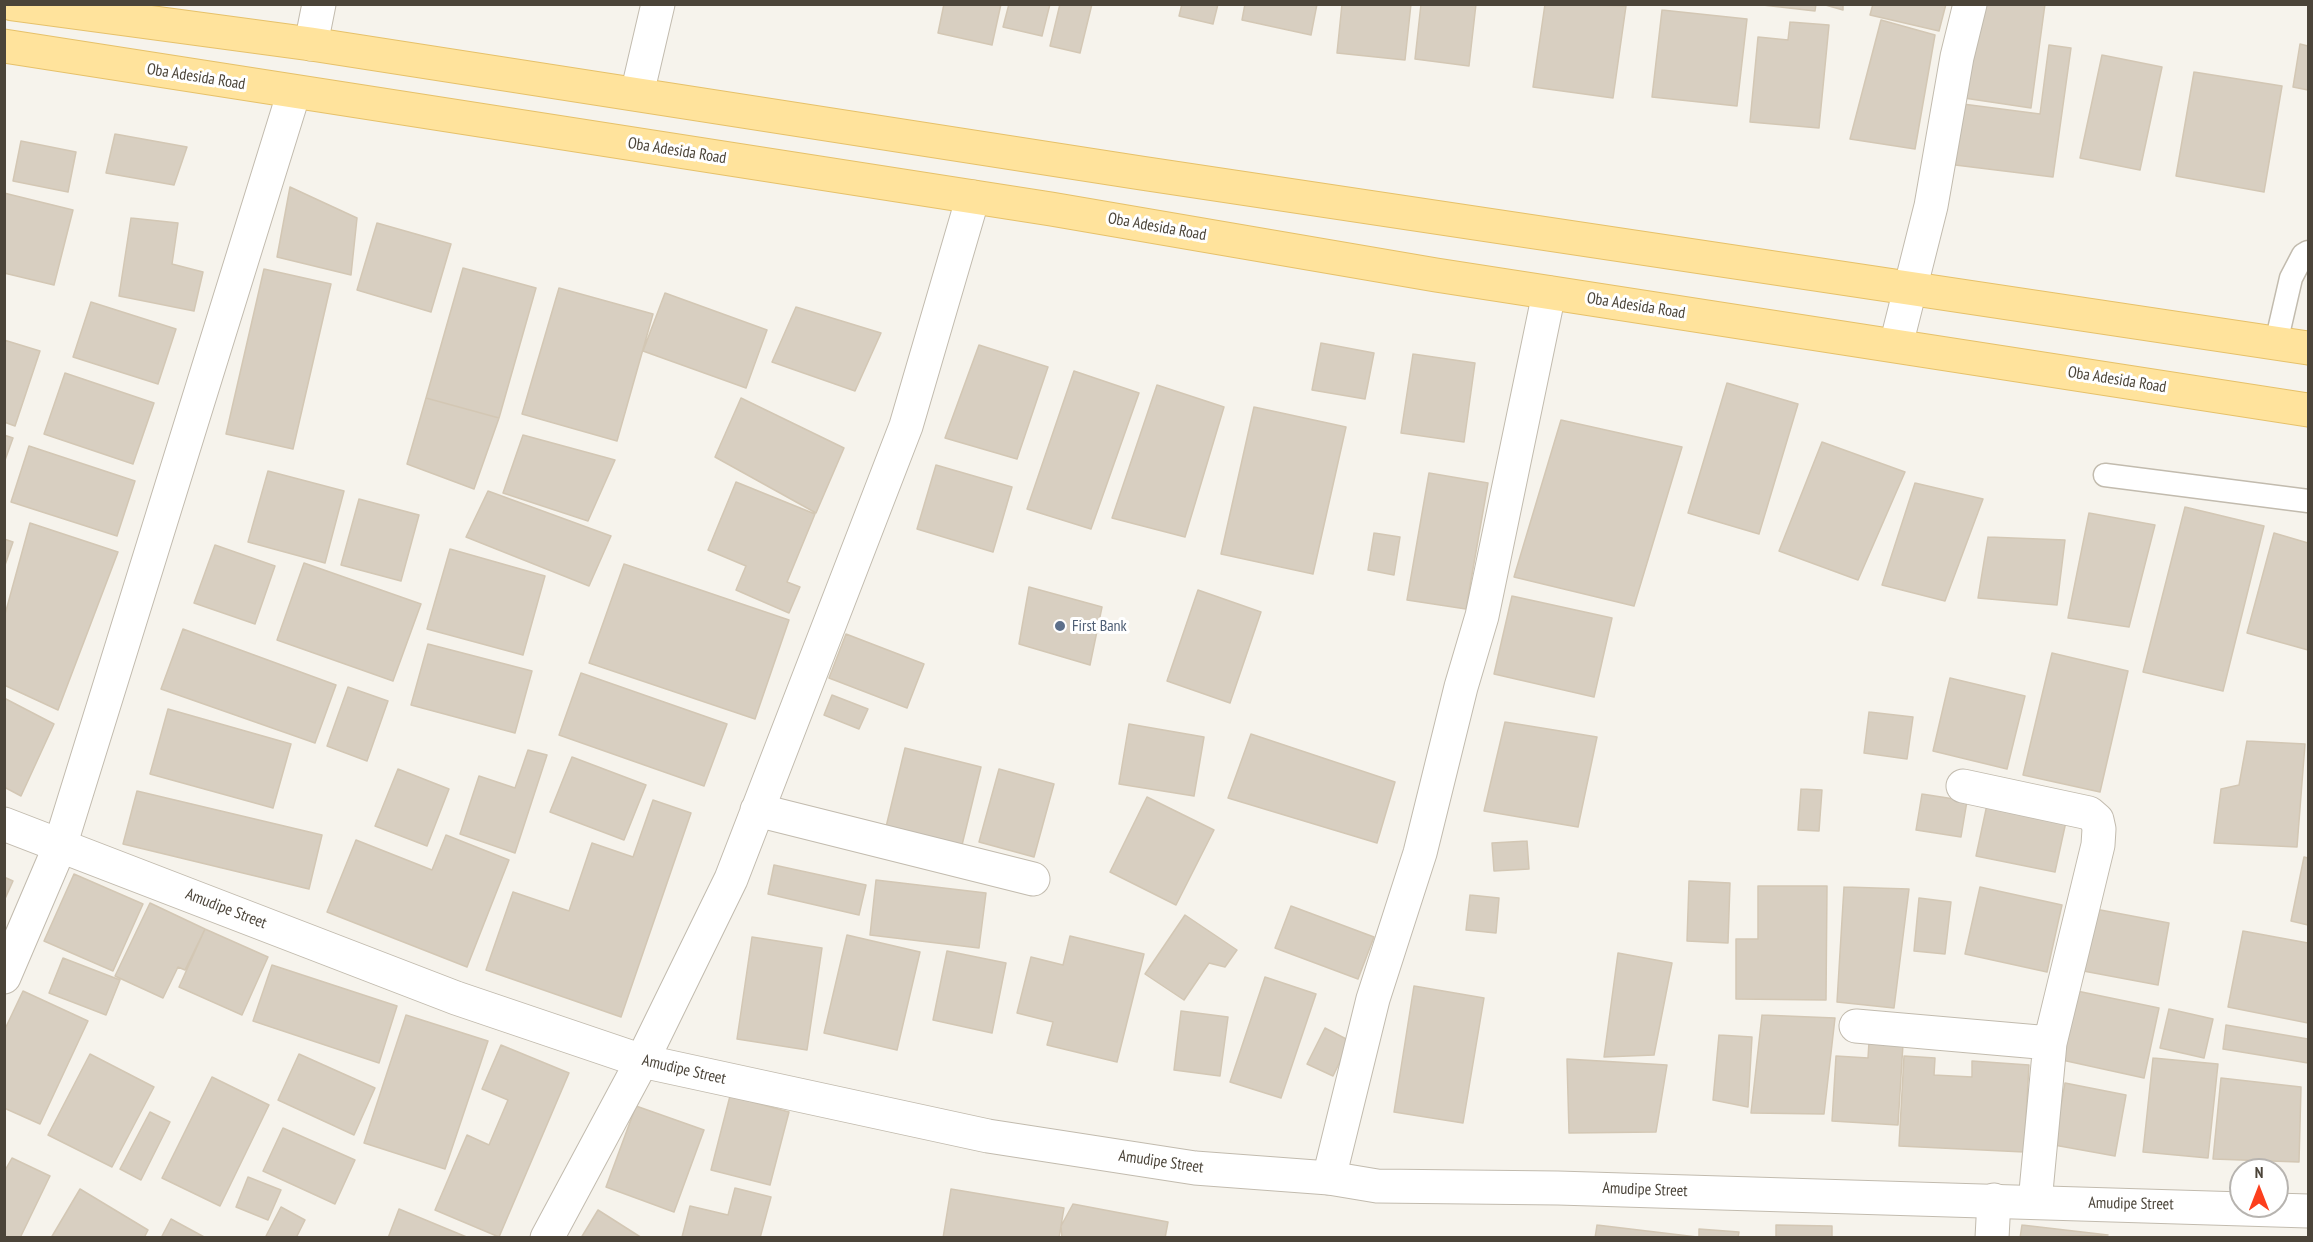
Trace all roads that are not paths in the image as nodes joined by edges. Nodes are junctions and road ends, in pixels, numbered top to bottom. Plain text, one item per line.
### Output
1 (13, 4) edge
2 (319, 4) edge
3 (658, 4) edge
4 (1970, 4) edge
5 (311, 44) junction
6 (4, 46) edge
7 (294, 92) junction
8 (637, 94) junction
9 (973, 197) junction
10 (2308, 252) edge
11 (1912, 286) junction
12 (1549, 293) junction
13 (2276, 343) junction
14 (1896, 345) junction
15 (2308, 348) edge
16 (2308, 410) edge
17 (2105, 475) dead end
18 (2308, 501) edge
19 (1963, 786) dead end
20 (757, 810) junction
21 (4, 824) edge
22 (60, 846) junction
23 (1033, 879) dead end
24 (4, 977) edge
25 (1856, 1026) dead end
26 (2050, 1043) junction
27 (642, 1061) junction
28 (1329, 1178) junction
29 (1994, 1200) junction
30 (2034, 1202) junction
31 (2308, 1211) edge
32 (547, 1238) edge
33 (1992, 1238) edge

1 - 5 main road
2 - 5 street
3 - 8 street
4 - 11 street
5 - 8 main road
6 - 7 main road, Oba Adesida Road
7 - 9 main road, Oba Adesida Road
7 - 22 street
8 - 11 main road
9 - 12 main road, Oba Adesida Road
9 - 20 street
10 - 13 lane
11 - 13 main road
11 - 14 street
12 - 14 main road, Oba Adesida Road
12 - 28 street
13 - 15 main road
14 - 16 main road, Oba Adesida Road
17 - 18 lane
19 - 26 street
20 - 23 street
20 - 27 street
21 - 22 street, Amudipe Street
22 - 24 street
22 - 27 street, Amudipe Street
25 - 26 street
26 - 30 street
27 - 28 street, Amudipe Street
27 - 32 street
28 - 29 street, Amudipe Street
29 - 30 street, Amudipe Street
29 - 33 street
30 - 31 street, Amudipe Street

